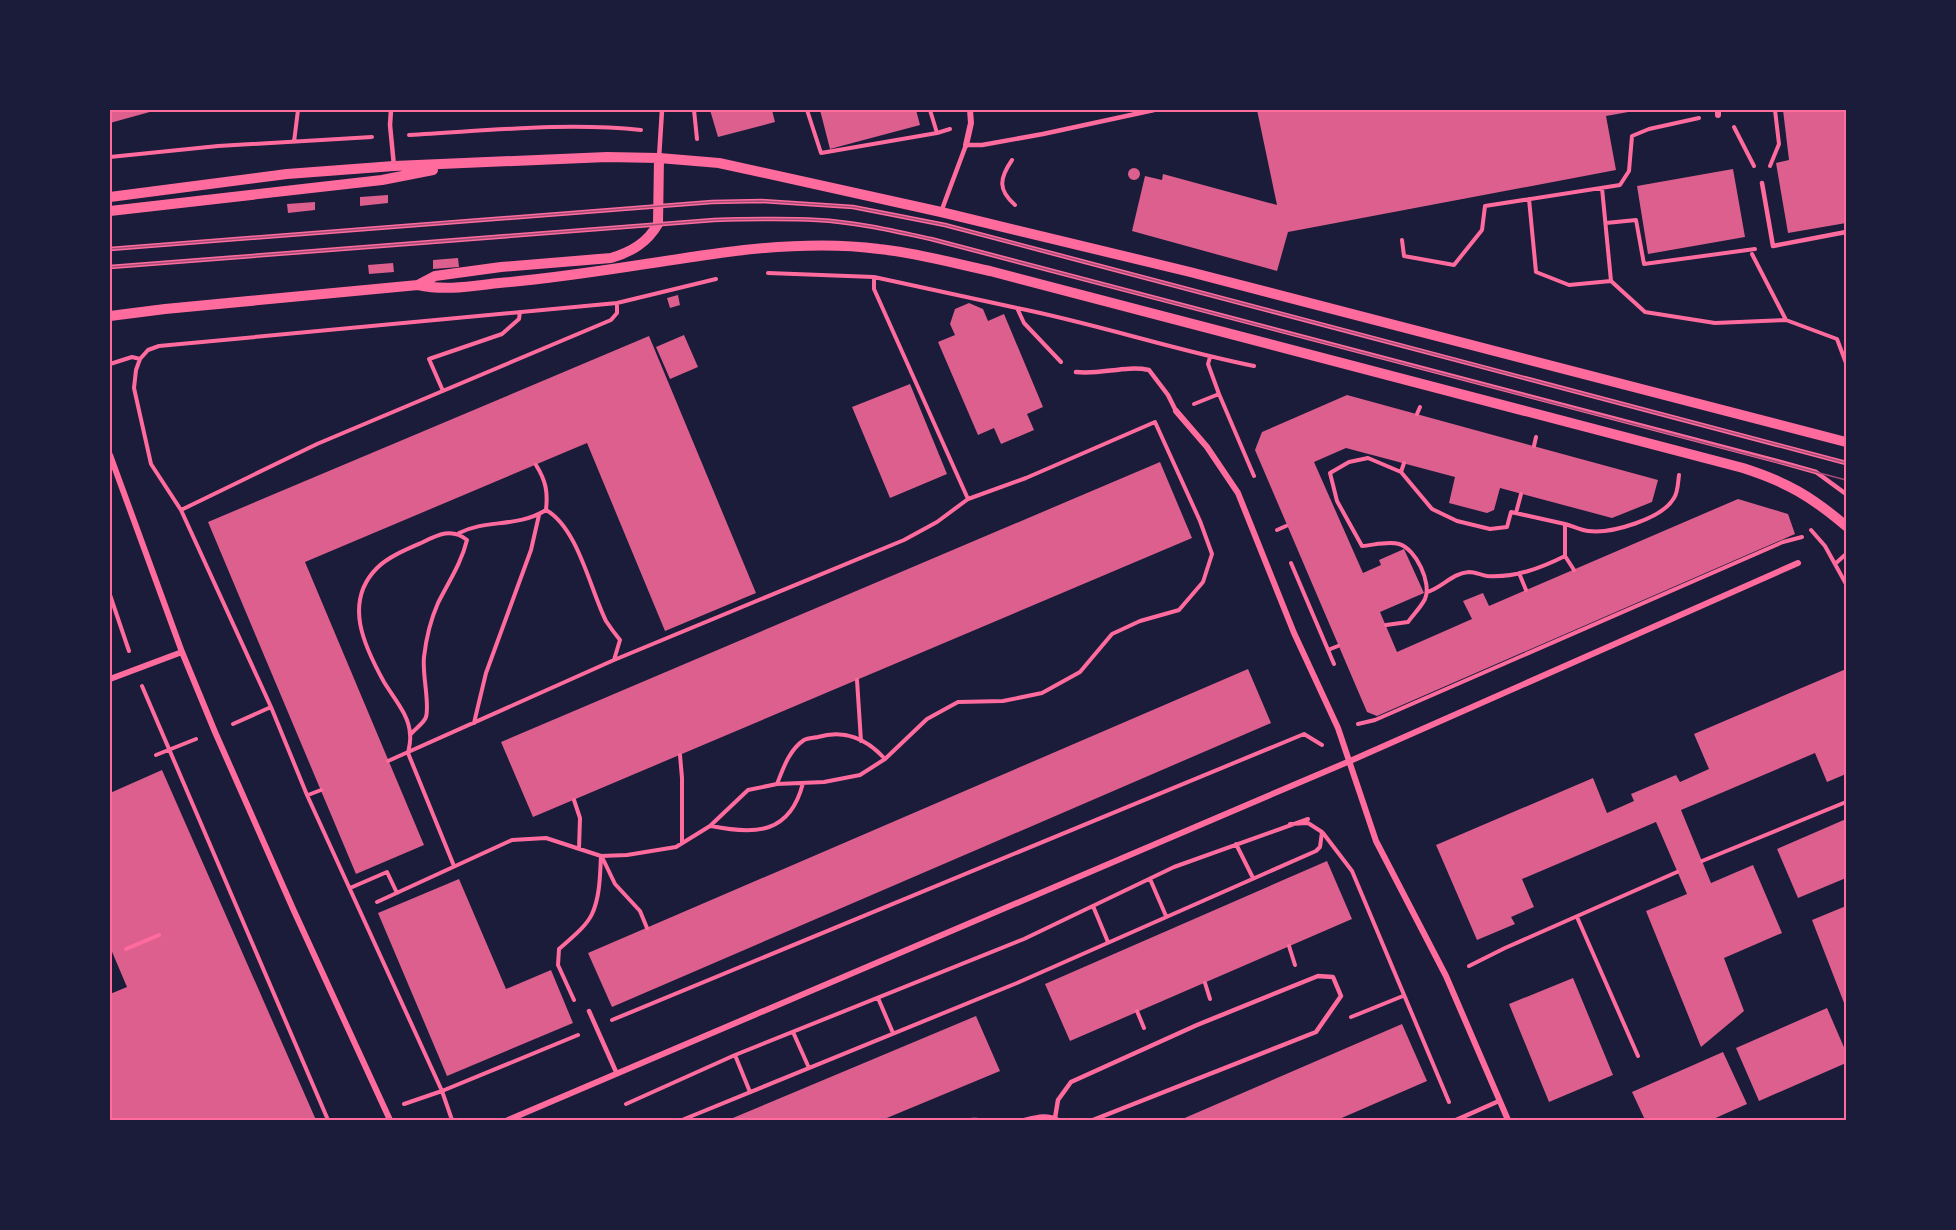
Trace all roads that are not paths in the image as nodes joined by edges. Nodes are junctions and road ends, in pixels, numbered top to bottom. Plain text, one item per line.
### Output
1 (391, 110) edge
2 (662, 110) edge
3 (970, 110) edge
4 (1154, 110) edge
5 (966, 145) junction
6 (659, 158) junction
7 (475, 161) junction
8 (394, 166) junction
9 (1762, 183) road end
10 (110, 197) edge
11 (658, 206) junction
12 (110, 211) edge
13 (941, 212) junction
14 (658, 224) junction
15 (1846, 232) edge
16 (110, 249) edge
17 (110, 267) edge
18 (418, 285) junction
19 (110, 316) edge
20 (1076, 372) road end
21 (1176, 411) joint
22 (1846, 442) edge
23 (110, 455) edge
24 (1846, 463) edge
25 (1846, 494) edge
26 (1846, 526) edge
27 (1798, 563) dead end
28 (182, 652) junction
29 (110, 679) edge
30 (1350, 761) junction
31 (589, 1011) dead end
32 (617, 1074) junction
33 (1499, 1101) junction
34 (1057, 1119) edge
35 (390, 1120) edge
36 (508, 1120) edge
37 (972, 1120) edge
38 (976, 1120) edge
39 (1025, 1120) edge
40 (1093, 1120) edge
41 (1456, 1120) edge
42 (1508, 1120) edge

1 - 8 lane
2 - 6 lane
3 - 5 street
4 - 5 lane
5 - 13 lane
6 - 7 street
6 - 11 street
6 - 13 street
7 - 8 street
7 - 12 street
8 - 10 street
9 - 15 lane
11 - 14 street
11 - 16 lane
11 - 24 lane
13 - 22 street
14 - 17 lane
14 - 18 street
14 - 25 lane
18 - 19 street
18 - 26 street
20 - 21 lane
21 - 30 street
23 - 28 street
27 - 30 street
28 - 29 street
28 - 35 street
30 - 32 street
30 - 33 street
31 - 32 lane
32 - 36 street
33 - 41 lane
33 - 42 street
34 - 39 lane
34 - 40 lane
37 - 38 lane

